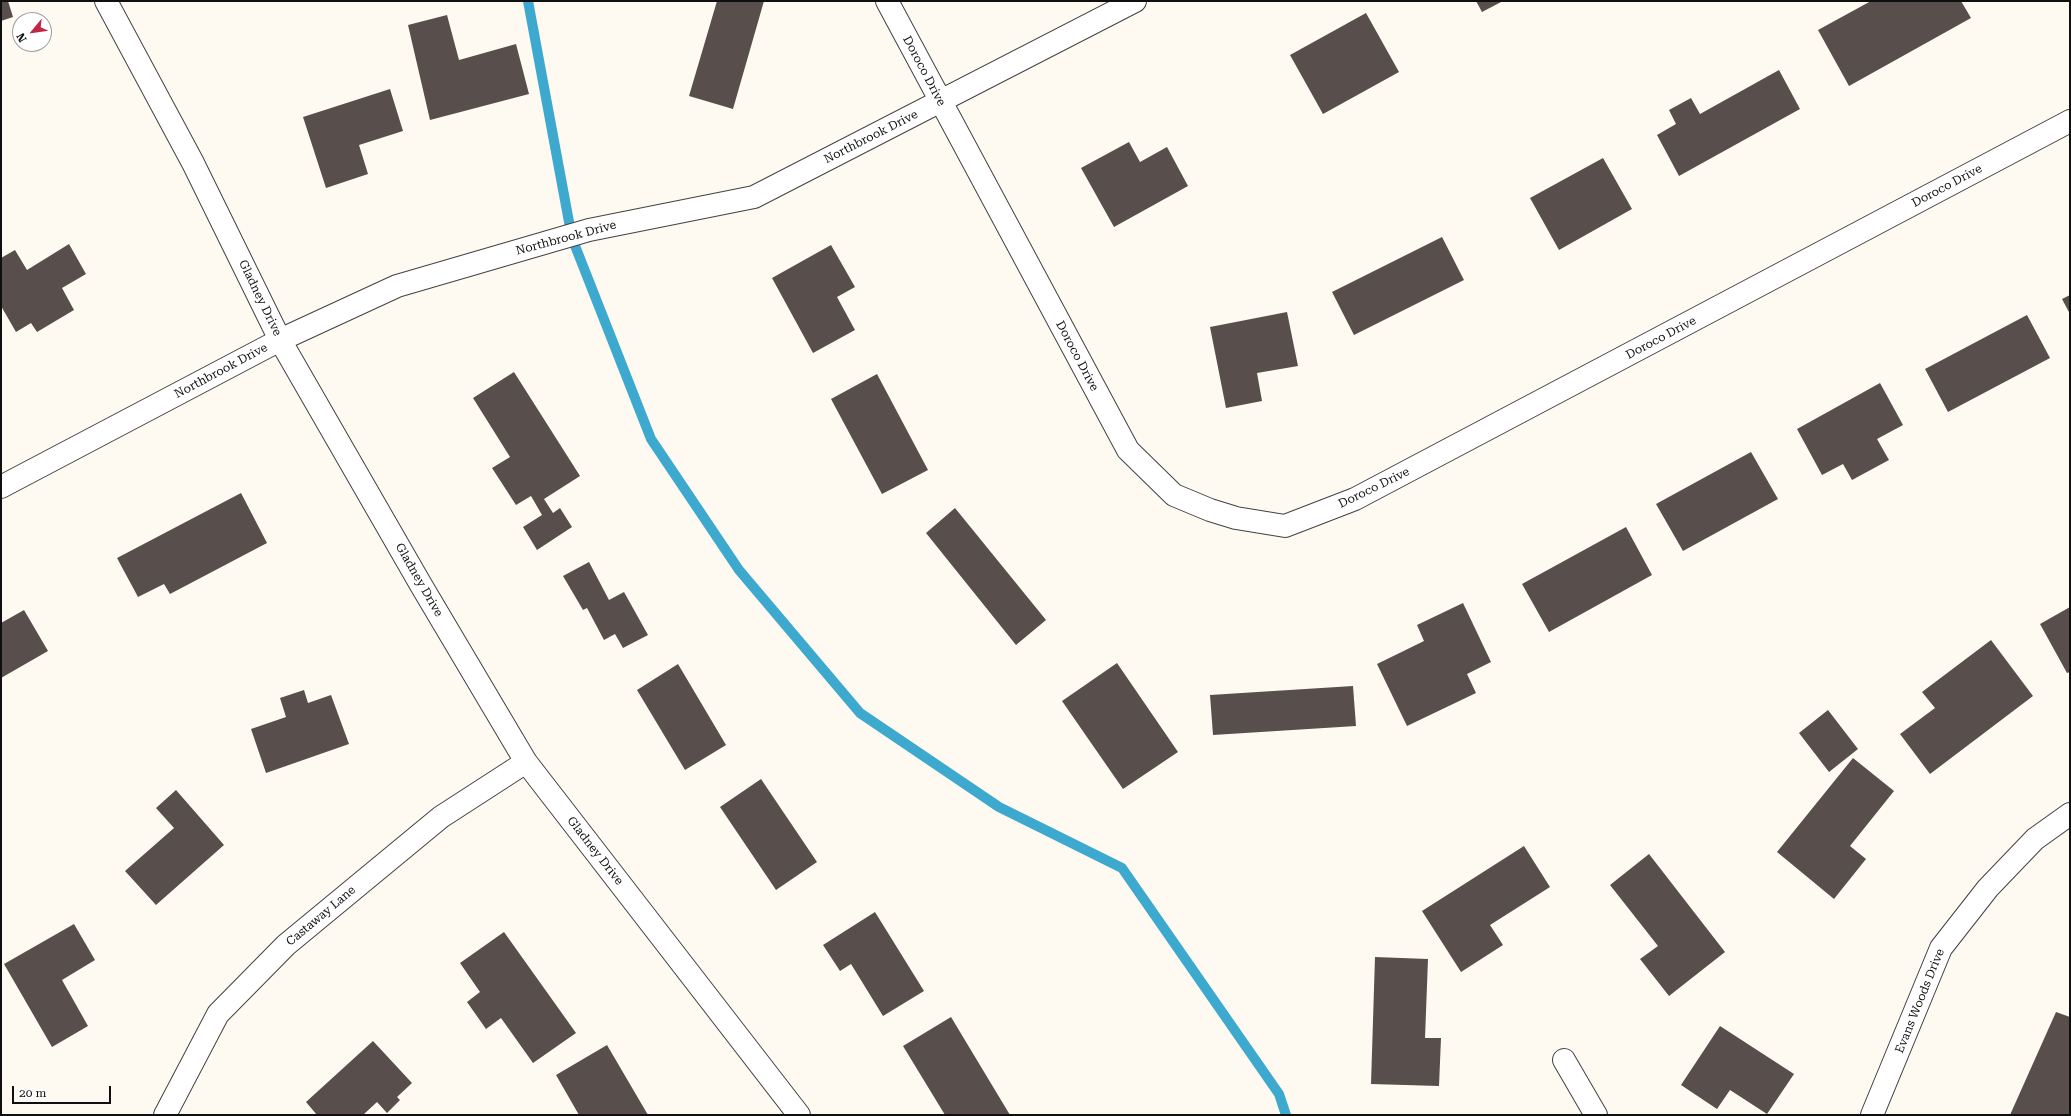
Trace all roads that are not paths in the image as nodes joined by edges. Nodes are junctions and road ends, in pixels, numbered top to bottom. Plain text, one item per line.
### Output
1 (106, 1) edge
2 (887, 1) edge
3 (1134, 1) edge
4 (940, 101) junction
5 (2070, 121) edge
6 (280, 340) junction
7 (1, 487) edge
8 (526, 762) junction
9 (2070, 814) edge
10 (1564, 1060) dead end
11 (165, 1115) edge
12 (799, 1115) edge
13 (1596, 1115) edge
14 (1872, 1115) edge

1 - 6 street, Gladney Drive
2 - 4 street, Doroco Drive
3 - 4 street, Northbrook Drive
4 - 5 street, Doroco Drive
4 - 6 street, Northbrook Drive
6 - 7 street, Northbrook Drive
6 - 8 street, Gladney Drive
8 - 11 street, Castaway Lane
8 - 12 street, Gladney Drive
9 - 14 street, Evans Woods Drive
10 - 13 street

